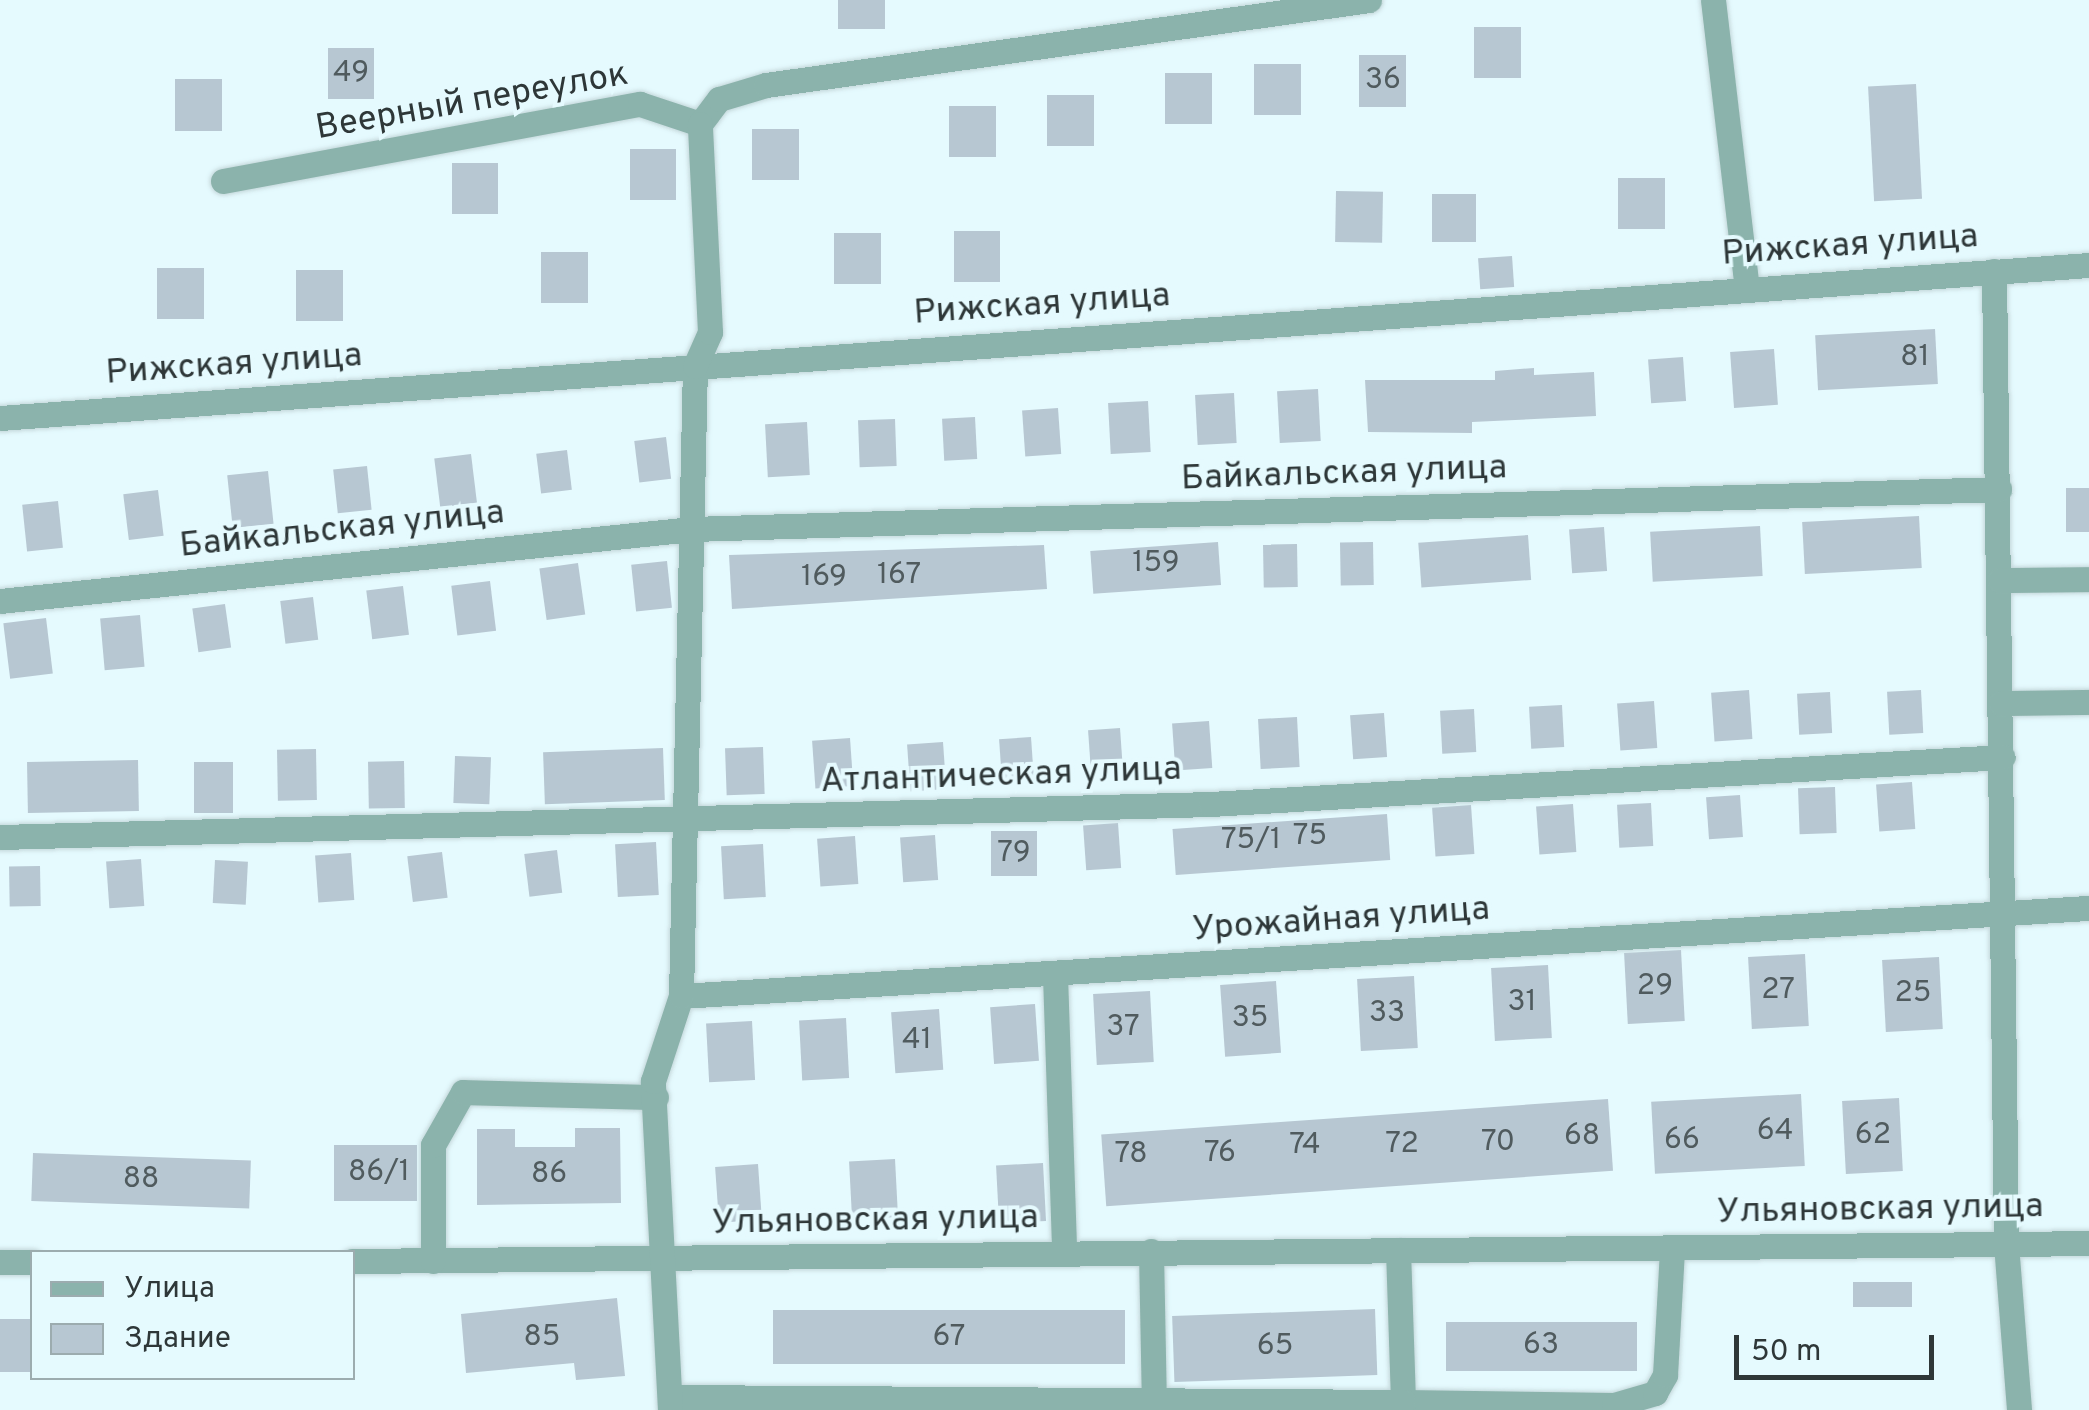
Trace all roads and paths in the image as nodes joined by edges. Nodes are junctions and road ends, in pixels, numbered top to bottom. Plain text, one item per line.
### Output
1 (1369, 0) edge
2 (1713, 0) edge
3 (700, 124) junction
4 (223, 180) dead end
5 (2089, 265) edge
6 (1994, 271) junction
7 (1747, 288) junction
8 (696, 366) junction
9 (0, 418) edge
10 (1999, 489) junction
11 (692, 529) junction
12 (2089, 579) edge
13 (2000, 580) junction
14 (0, 600) edge
15 (2089, 702) edge
16 (2001, 703) junction
17 (2003, 757) junction
18 (680, 823) junction
19 (0, 837) edge
20 (2089, 908) edge
21 (2004, 910) junction
22 (1054, 975) junction
23 (681, 996) junction
24 (656, 1097) junction
25 (2089, 1243) edge
26 (2006, 1244) junction
27 (1672, 1248) junction
28 (1398, 1250) junction
29 (1064, 1251) junction
30 (1151, 1251) junction
31 (355, 1261) edge
32 (433, 1261) junction
33 (663, 1261) junction
34 (0, 1262) edge
35 (30, 1262) edge
36 (1658, 1401) edge
37 (1404, 1402) junction
38 (670, 1404) edge
39 (1154, 1404) junction
40 (2019, 1410) edge

1 - 3 street
2 - 7 street
3 - 4 street, Веерный переулок
3 - 8 street
5 - 6 street, Рижская улица
6 - 7 street, Рижская улица
6 - 10 street
7 - 8 street, Рижская улица
8 - 9 street, Рижская улица
8 - 11 street
10 - 11 street, Байкальская улица
10 - 13 street
11 - 14 street, Байкальская улица
11 - 18 street
12 - 13 street
13 - 16 street
15 - 16 street
16 - 17 street
17 - 18 street, Атлантическая улица
17 - 21 street
18 - 19 street, Атлантическая улица
18 - 23 street
20 - 21 street
21 - 22 street, Урожайная улица
21 - 26 street
22 - 23 street, Урожайная улица
22 - 29 street
23 - 24 street
24 - 32 street
24 - 33 street
25 - 26 street, Ульяновская улица
26 - 27 street, Ульяновская улица
26 - 40 street
27 - 28 street, Ульяновская улица
27 - 36 street, Ульяновская улица
28 - 30 street, Ульяновская улица
28 - 37 street
29 - 30 street, Ульяновская улица
29 - 33 street, Ульяновская улица
30 - 39 street
31 - 32 street, Ульяновская улица
32 - 33 street, Ульяновская улица
33 - 38 street
34 - 35 street
36 - 37 street, Ульяновская улица
37 - 39 street, Ульяновская улица
38 - 39 street, Ульяновская улица

